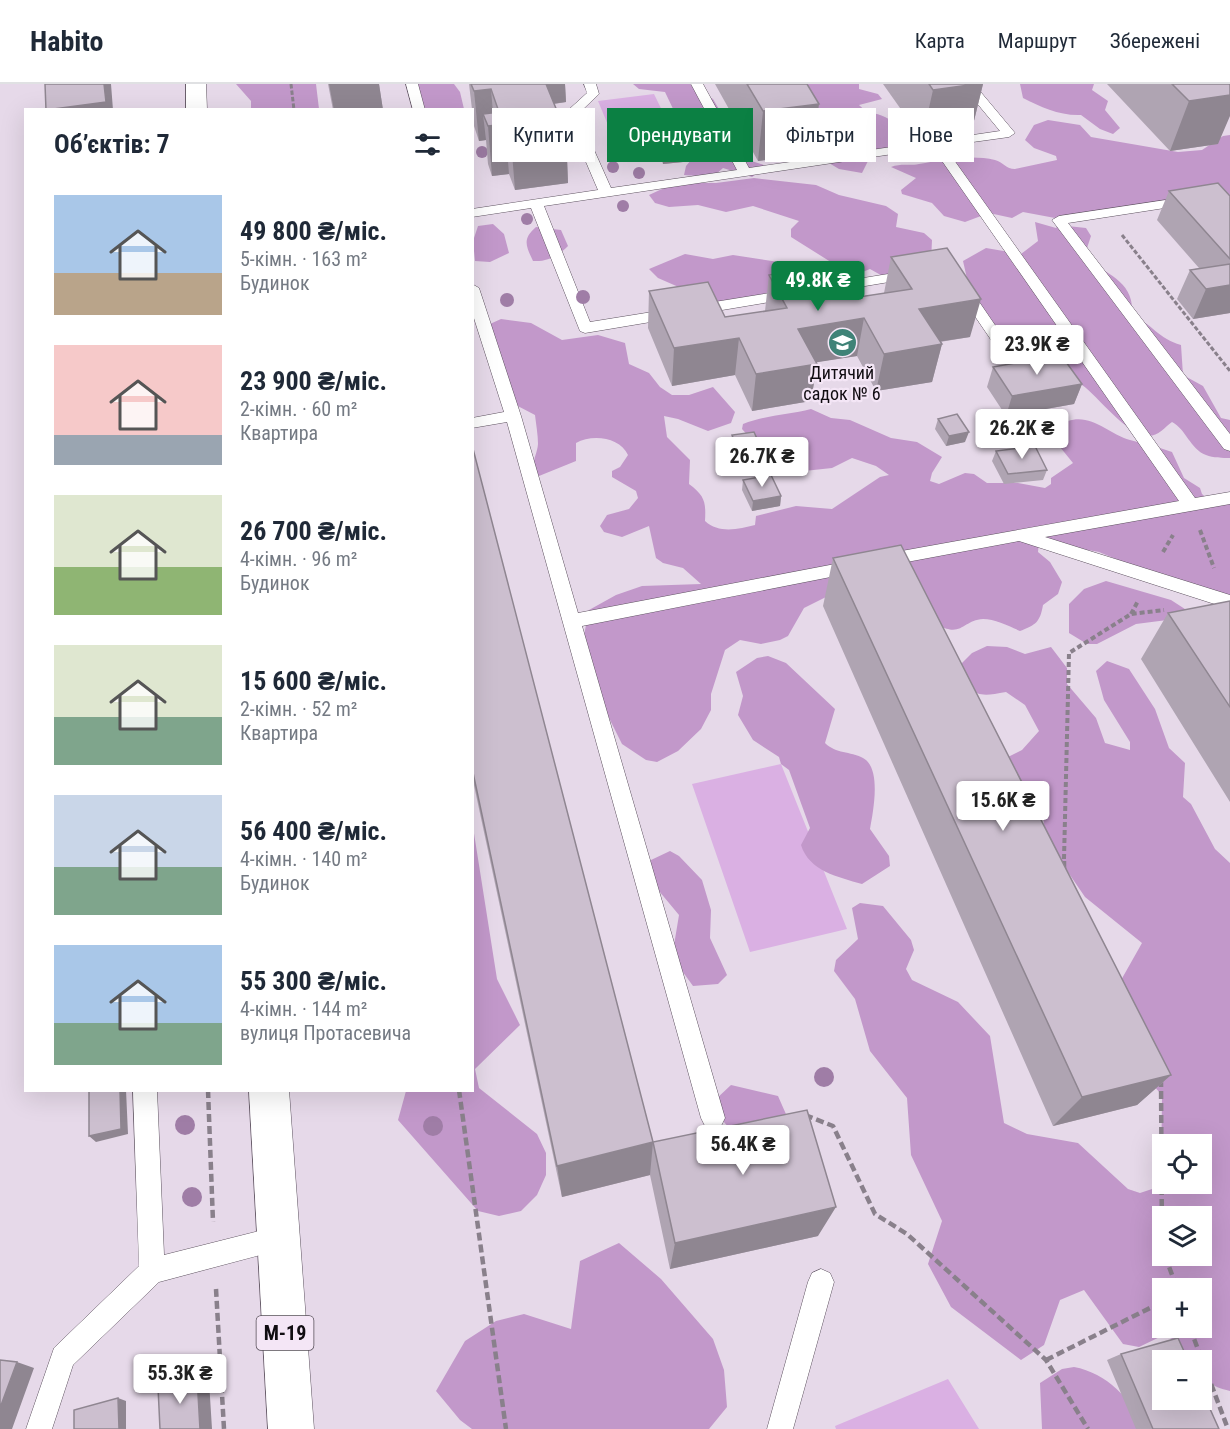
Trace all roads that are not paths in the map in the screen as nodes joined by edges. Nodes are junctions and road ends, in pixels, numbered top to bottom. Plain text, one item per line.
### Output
1 (196, 84) edge
2 (412, 84) edge
3 (590, 84) edge
4 (697, 84) edge
5 (787, 84) edge
6 (967, 84) edge
7 (197, 108) edge
8 (418, 108) edge
9 (802, 108) edge
10 (974, 138) edge
11 (813, 162) edge
12 (949, 162) edge
13 (745, 172) junction
14 (606, 193) junction
15 (536, 204) junction
16 (1230, 212) edge
17 (474, 213) edge
18 (925, 272) edge
19 (955, 277) edge
20 (474, 294) edge
21 (1018, 369) edge
22 (513, 416) junction
23 (474, 423) edge
24 (1230, 446) edge
25 (1230, 498) edge
26 (1191, 505) junction
27 (1018, 535) junction
28 (896, 558) junction
29 (907, 579) edge
30 (1228, 602) edge
31 (572, 621) junction
32 (145, 1092) edge
33 (269, 1092) edge
34 (713, 1118) dead end
35 (279, 1238) junction
36 (152, 1271) junction
37 (821, 1282) dead end
38 (39, 1429) edge
39 (291, 1429) edge
40 (780, 1429) edge

1 - 7 highway
2 - 8 lane
3 - 14 lane
4 - 13 lane
5 - 9 lane
6 - 10 lane
11 - 13 lane
12 - 26 lane
13 - 14 lane
14 - 15 lane
15 - 17 lane
15 - 18 lane
16 - 24 lane
19 - 21 lane
20 - 22 lane
22 - 23 lane
22 - 31 lane
25 - 26 lane
26 - 27 lane
27 - 28 lane
27 - 30 lane
28 - 29 lane
28 - 31 lane
31 - 34 lane
32 - 36 lane
33 - 35 highway, М-19
35 - 36 lane
35 - 39 highway, М-19
36 - 38 lane
37 - 40 lane

